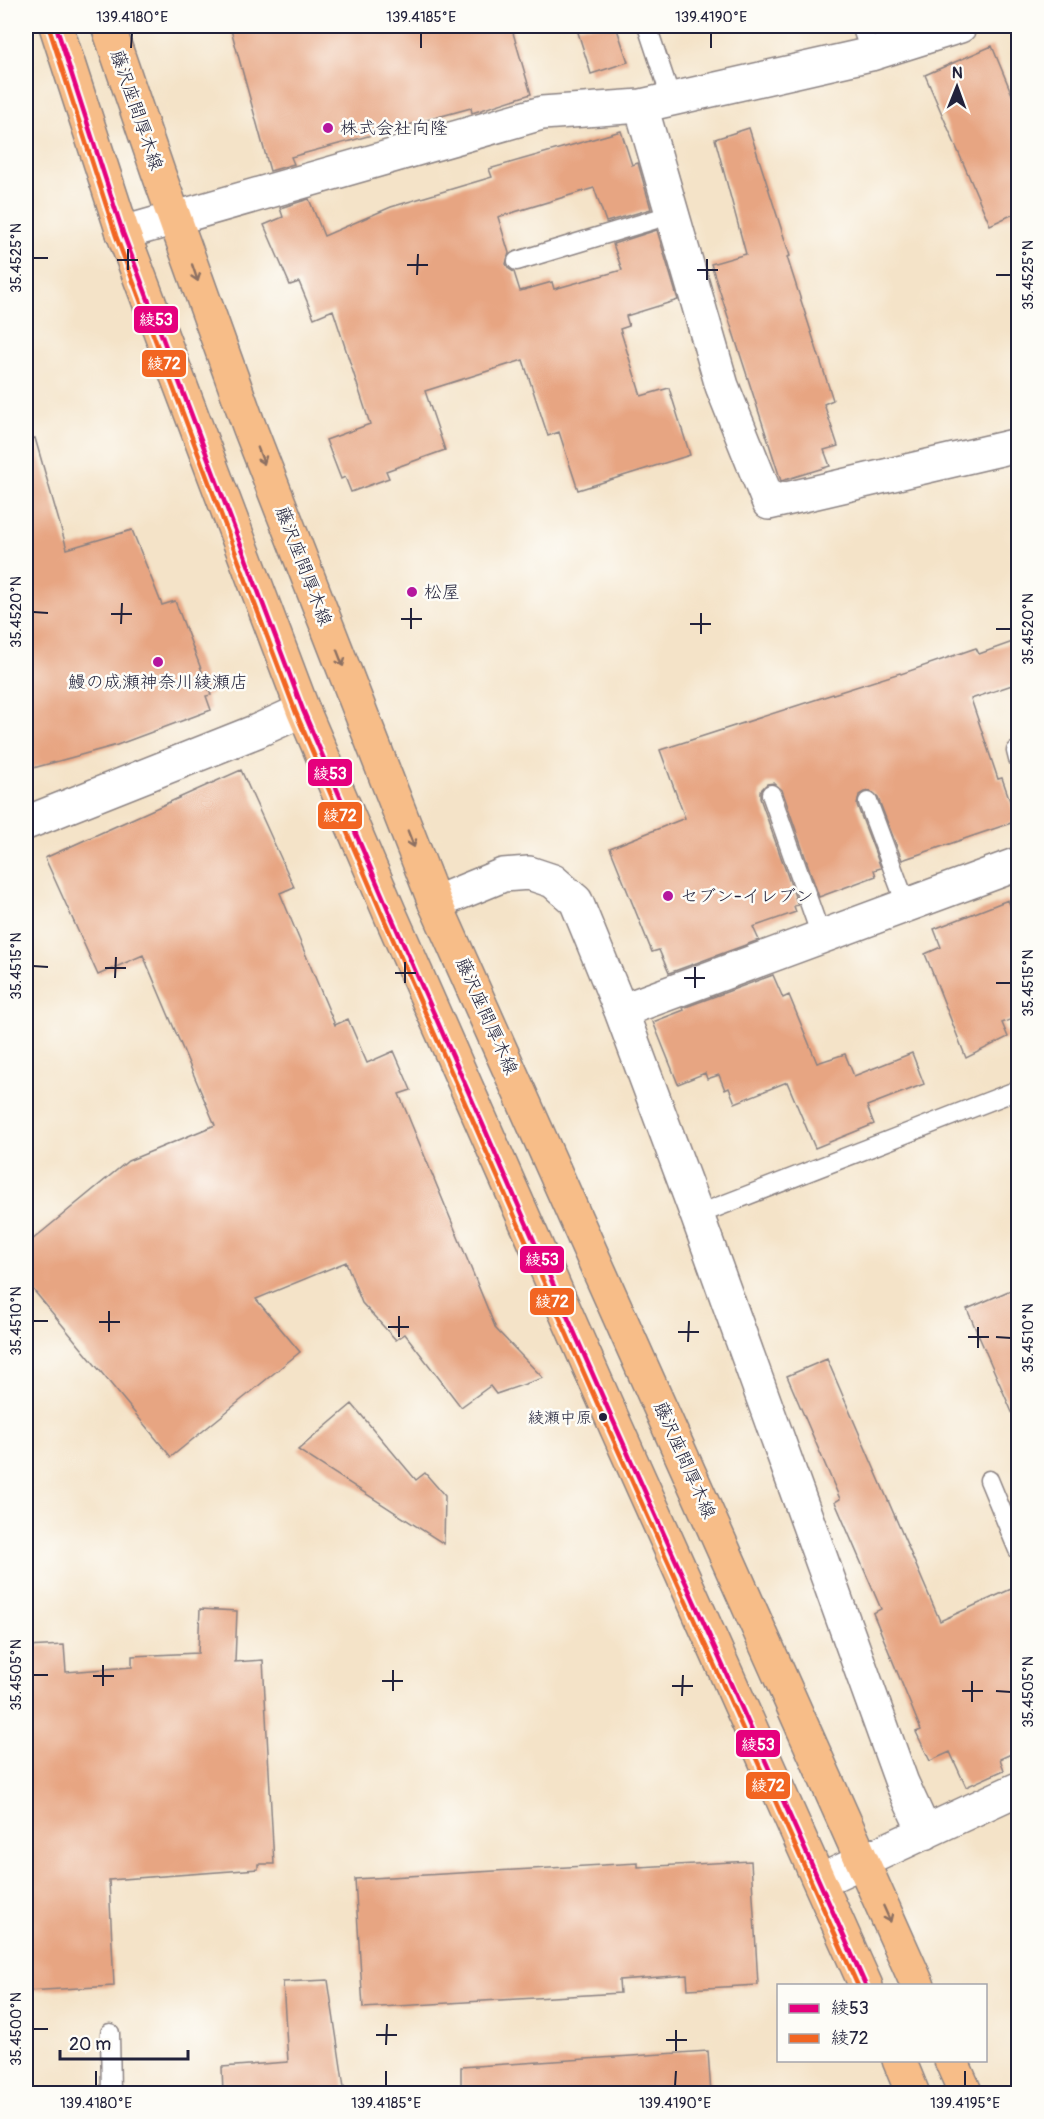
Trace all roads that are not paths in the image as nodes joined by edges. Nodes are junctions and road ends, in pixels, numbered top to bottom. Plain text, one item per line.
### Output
1 (56, 26) edge
2 (108, 26) edge
3 (647, 26) edge
4 (960, 26) edge
5 (866, 40) edge
6 (656, 102) junction
7 (673, 214) junction
8 (175, 218) junction
9 (123, 233) junction
10 (517, 261) dead end
11 (1018, 445) edge
12 (303, 710) junction
13 (771, 794) dead end
14 (868, 802) dead end
15 (26, 823) edge
16 (1018, 864) edge
17 (435, 903) junction
18 (906, 904) junction
19 (821, 936) junction
20 (621, 1011) junction
21 (1018, 1090) edge
22 (697, 1215) junction
23 (988, 1480) dead end
24 (1018, 1550) edge
25 (1018, 1789) edge
26 (925, 1833) junction
27 (863, 1861) junction
28 (820, 1881) junction
29 (865, 1984) edge
30 (917, 1984) edge
31 (110, 2033) dead end
32 (899, 2062) edge
33 (951, 2062) edge
34 (111, 2094) edge
35 (913, 2094) edge
36 (966, 2094) edge

1 - 9 main road
2 - 8 main road, 藤沢座間厚木線
3 - 6 lane
4 - 5 street
5 - 6 street
6 - 7 street
6 - 8 street
7 - 10 lane
7 - 11 street
8 - 9 street
8 -> 17 main road, 藤沢座間厚木線
9 - 12 main road
12 - 15 street
12 - 28 main road
13 - 19 lane
14 - 18 lane
16 - 18 street
17 - 20 street
17 - 27 main road, 藤沢座間厚木線
18 - 19 street
19 - 20 street
20 - 22 street
21 - 22 lane
22 - 26 street
23 - 24 lane
25 - 26 street
26 - 27 street
27 - 28 street
27 -> 30 main road, 藤沢座間厚木線
28 - 29 main road
31 - 34 lane
32 - 35 main road
33 - 36 main road

